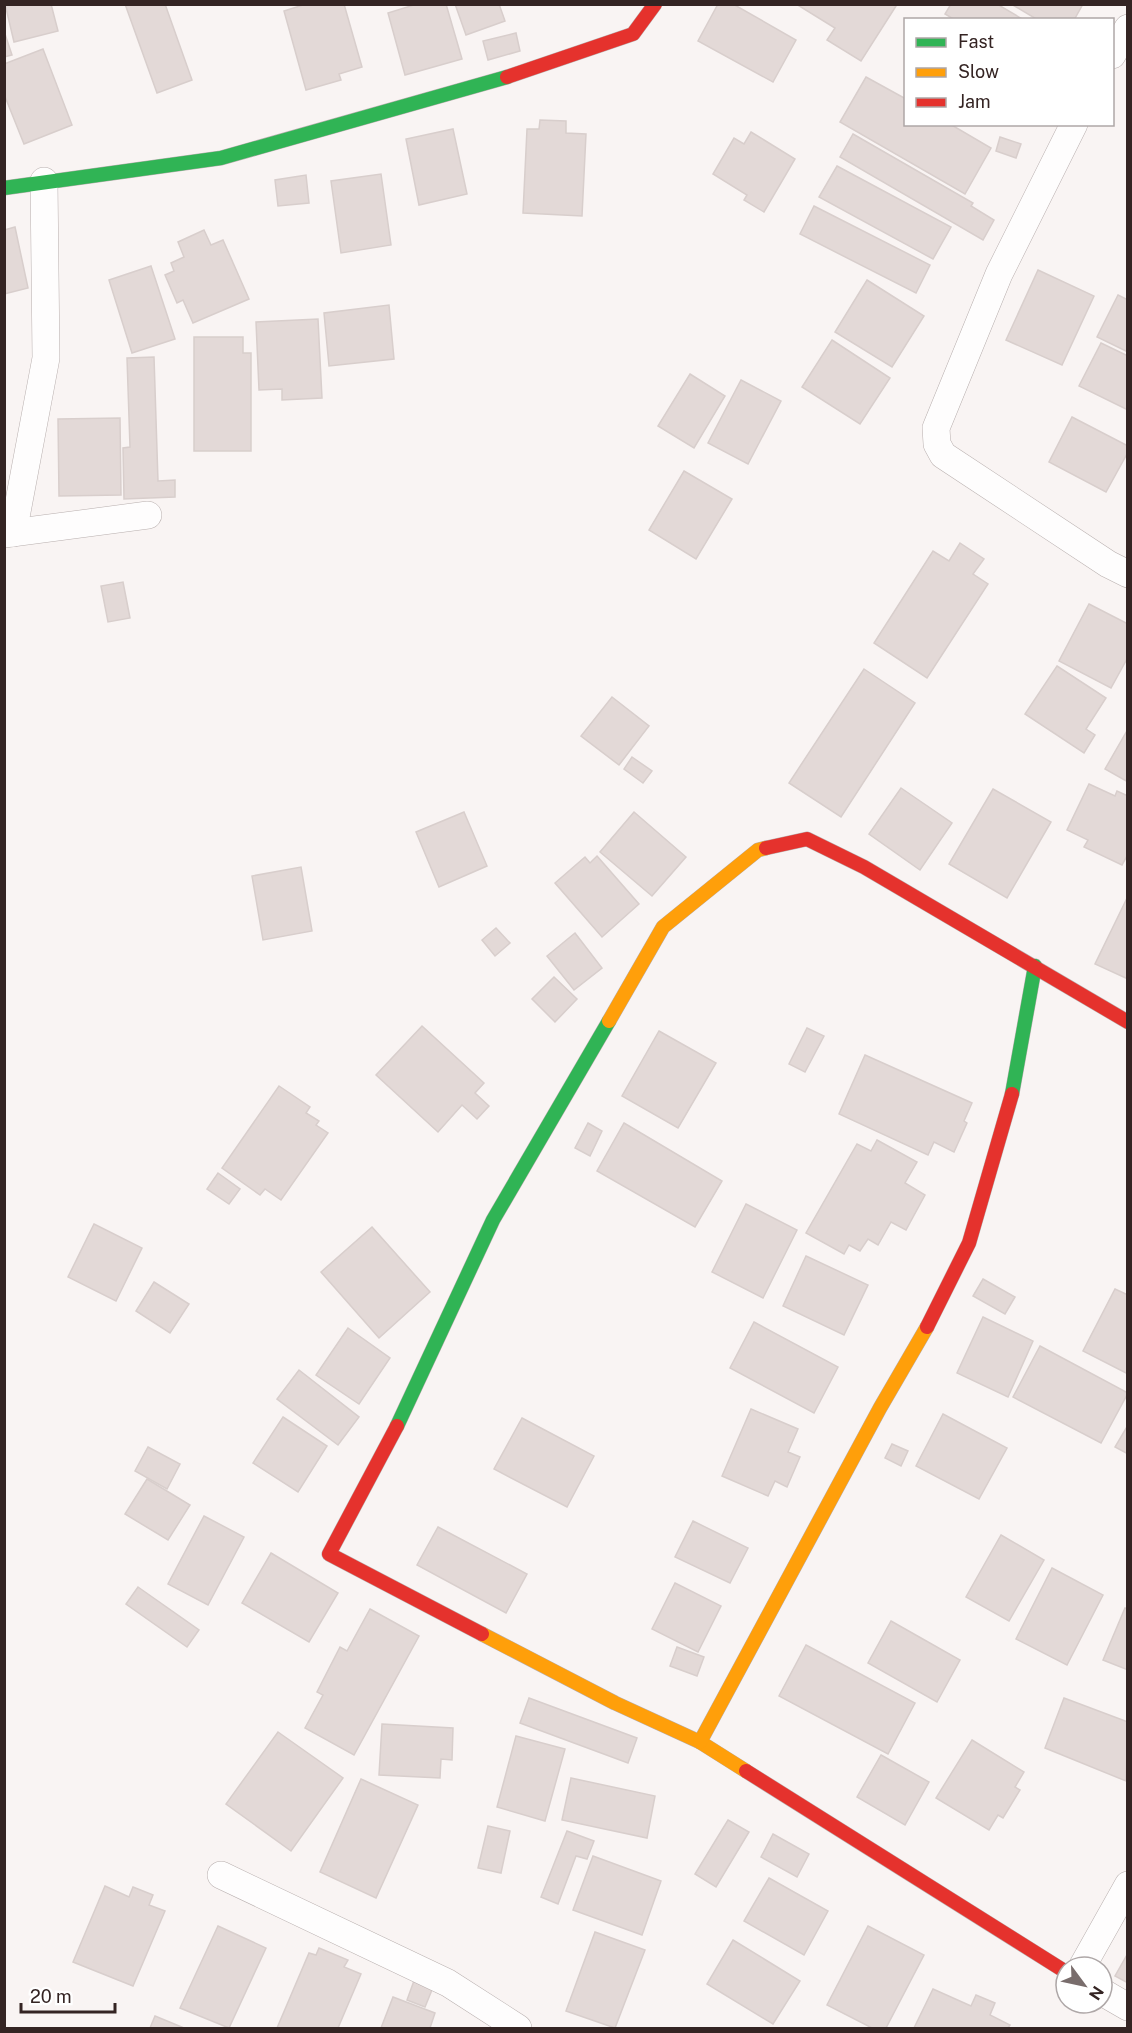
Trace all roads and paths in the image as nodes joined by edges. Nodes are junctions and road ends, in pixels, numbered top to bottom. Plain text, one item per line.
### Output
1 (655, 4) edge
2 (1128, 28) edge
3 (1114, 53) edge
4 (1073, 126) edge
5 (44, 181) junction
6 (4, 188) edge
7 (148, 515) dead end
8 (9, 534) edge
9 (1128, 574) edge
10 (1035, 966) junction
11 (1128, 1022) edge
12 (700, 1742) junction
13 (220, 1875) dead end
14 (1128, 1885) edge
15 (1089, 1955) edge
16 (1054, 1964) edge
17 (1114, 1999) edge
18 (1128, 2007) edge
19 (519, 2028) edge

1 - 5 street
2 - 3 street
4 - 9 street
5 - 6 street
5 - 8 street
7 - 8 street
10 - 11 street
10 - 12 street
10 - 12 street
12 - 16 street
13 - 19 street
14 - 15 street
17 - 18 street

